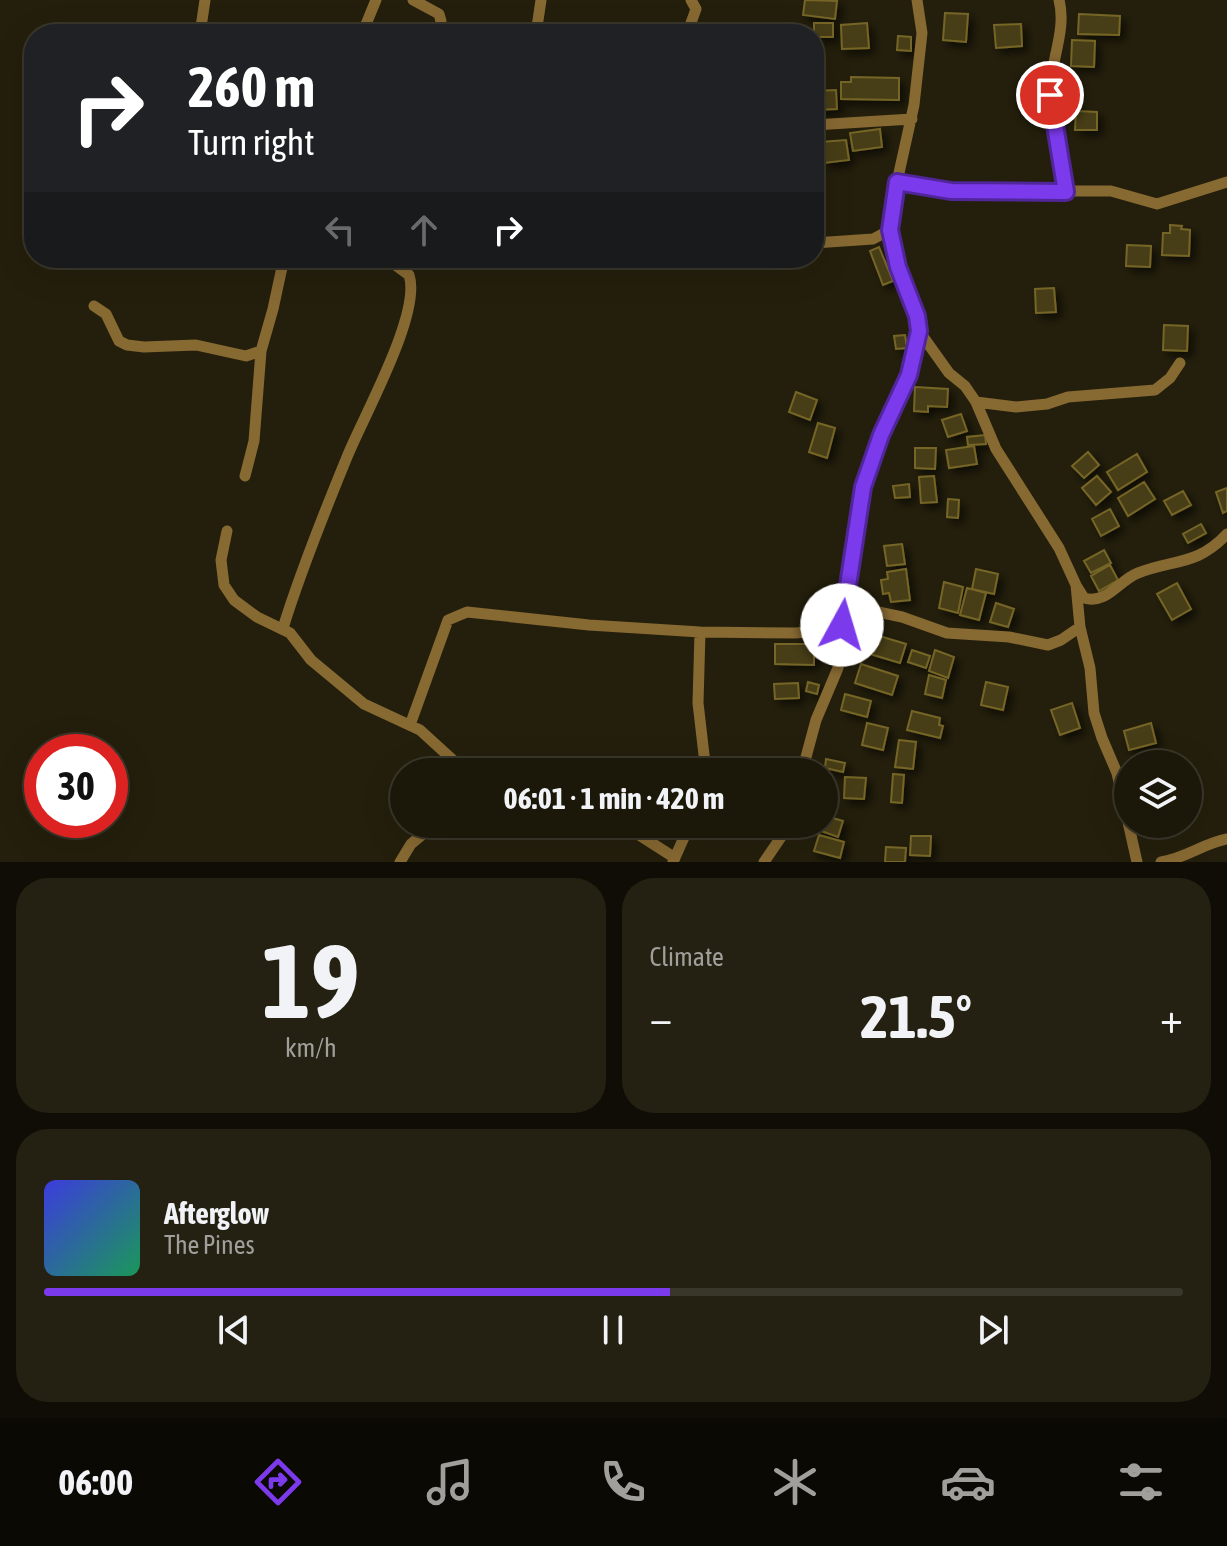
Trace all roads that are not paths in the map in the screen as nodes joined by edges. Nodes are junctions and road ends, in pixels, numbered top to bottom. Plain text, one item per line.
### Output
1 (205, 0) edge
2 (376, 0) edge
3 (413, 0) edge
4 (541, 0) edge
5 (691, 0) edge
6 (917, 0) edge
7 (1059, 0) edge
8 (201, 24) edge
9 (366, 24) edge
10 (440, 24) edge
11 (537, 24) edge
12 (691, 24) edge
13 (912, 119) junction
14 (824, 124) edge
15 (897, 182) junction
16 (1227, 182) edge
17 (1066, 192) junction
18 (890, 230) junction
19 (824, 242) edge
20 (282, 268) edge
21 (400, 268) edge
22 (94, 306) dead end
23 (919, 331) junction
24 (261, 351) junction
25 (1180, 363) dead end
26 (976, 402) junction
27 (245, 476) dead end
28 (227, 531) dead end
29 (1227, 534) edge
30 (1076, 585) junction
31 (845, 605) junction
32 (842, 625) junction
33 (1080, 627) junction
34 (283, 628) junction
35 (700, 632) junction
36 (410, 725) junction
37 (451, 758) edge
38 (704, 758) edge
39 (806, 758) edge
40 (418, 838) edge
41 (642, 838) edge
42 (684, 838) edge
43 (780, 838) edge
44 (1227, 839) edge
45 (674, 860) edge
46 (400, 862) edge
47 (764, 862) edge
48 (1137, 862) edge
49 (1161, 862) edge

1 - 8 street
2 - 9 street
3 - 10 street
4 - 11 street
5 - 12 street
6 - 13 street
7 - 17 street
13 - 14 street
13 - 15 street
15 - 17 street
15 - 18 street
16 - 17 street
18 - 19 street
18 - 23 street
20 - 24 street
21 - 34 street
22 - 24 street
23 - 26 street
23 - 31 street
24 - 27 street
25 - 26 street
26 - 30 street
28 - 34 street
29 - 30 street
30 - 33 street
31 - 32 street
31 - 33 street
32 - 35 street
32 - 39 street
33 - 48 street
34 - 36 street
35 - 36 street
35 - 38 street
36 - 37 street
40 - 46 street
41 - 45 street
42 - 45 street
43 - 47 street
44 - 49 street

